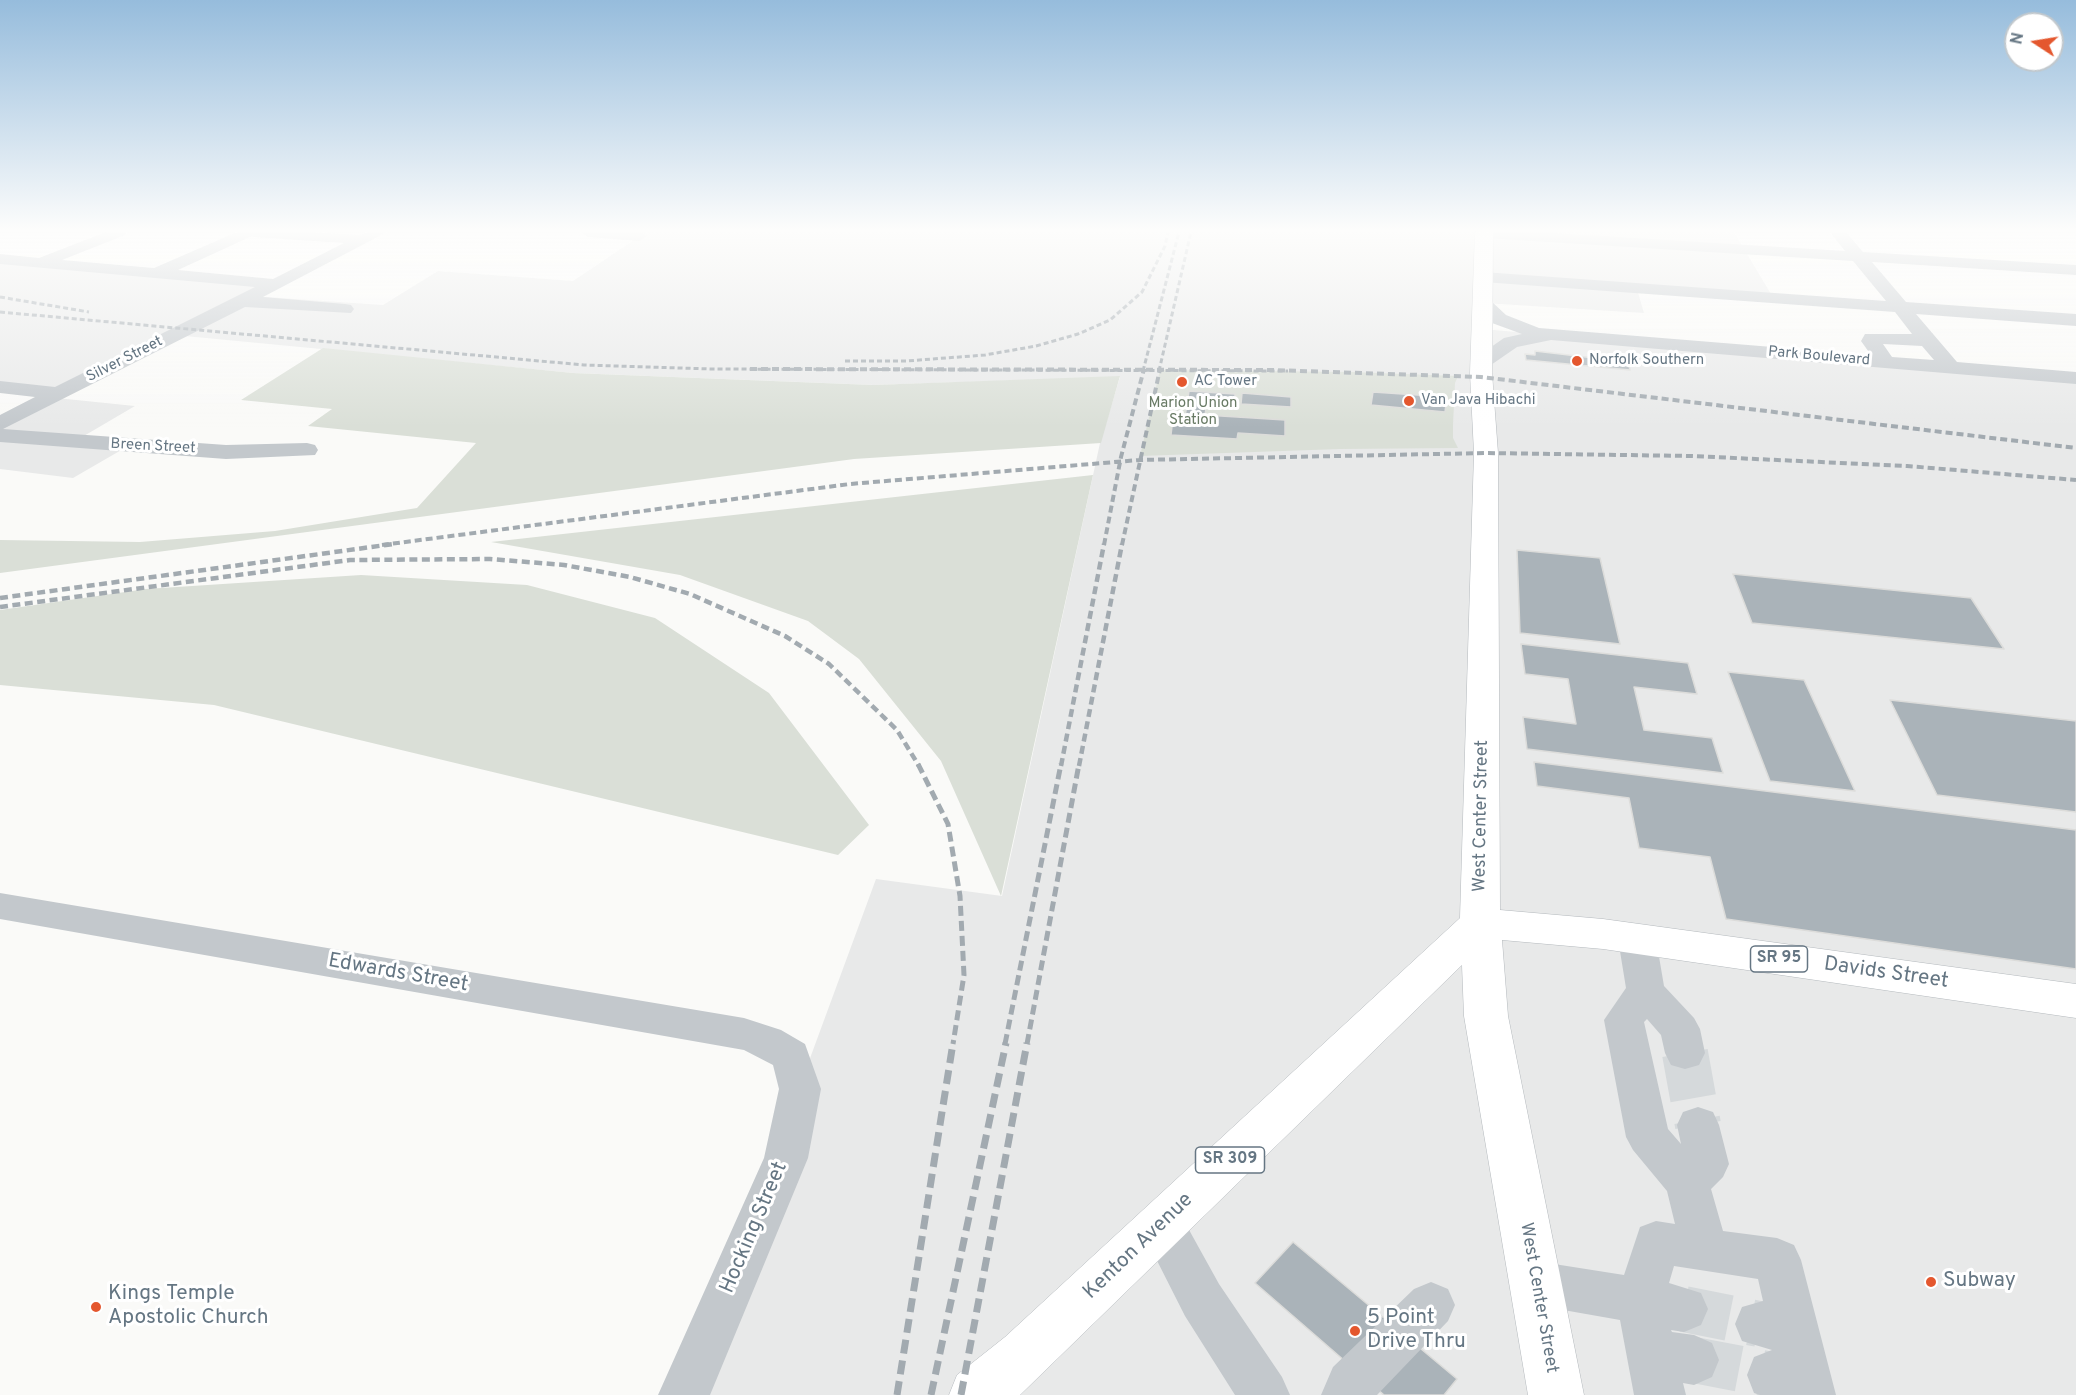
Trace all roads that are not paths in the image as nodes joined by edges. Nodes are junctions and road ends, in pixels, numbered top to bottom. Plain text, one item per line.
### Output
1 (250, 297) edge
2 (1483, 297) edge
3 (1755, 297) edge
4 (1893, 297) edge
5 (242, 301) junction
6 (1483, 303) junction
7 (1902, 308) junction
8 (345, 309) dead end
9 (2076, 320) edge
10 (1562, 336) junction
11 (1929, 340) junction
12 (1481, 363) junction
13 (1886, 363) junction
14 (1951, 368) junction
15 (2076, 378) edge
16 (0, 387) edge
17 (59, 394) junction
18 (0, 423) edge
19 (0, 435) edge
20 (307, 450) dead end
21 (0, 906) edge
22 (1480, 922) junction
23 (1637, 939) junction
24 (1646, 991) junction
25 (2076, 1001) edge
26 (1684, 1053) tunnel mouth
27 (791, 1056) joint
28 (1698, 1125) tunnel mouth
29 (1687, 1182) junction
30 (1162, 1225) junction
31 (1705, 1250) junction
32 (1535, 1283) junction
33 (1431, 1305) dead end
34 (1662, 1305) junction
35 (1669, 1369) edge
36 (1022, 1376) edge
37 (1796, 1384) edge
38 (684, 1395) edge
39 (977, 1395) edge
40 (1264, 1395) edge
41 (1347, 1395) edge
42 (1556, 1395) edge

1 - 5 street, Silver Street
2 - 6 main road, West Center Street
3 - 7 street
4 - 7 street
5 - 8 street
5 - 17 street, Silver Street
6 - 10 street, Park Boulevard
6 - 12 main road, West Center Street
7 - 9 street
7 - 11 street
10 - 12 street, Park Boulevard
10 - 13 street, Park Boulevard
11 - 13 street
11 - 14 street
12 - 22 main road, West Center Street
13 - 14 street, Park Boulevard
14 - 15 street, Park Boulevard
16 - 17 street
17 - 18 street, Silver Street
19 - 20 street, Breen Street
21 - 27 street, Edwards Street
22 - 23 main road, Davids Street / SR 95
22 - 30 main road, Kenton Avenue / SR 309
22 - 32 main road, West Center Street
23 - 24 street
23 - 25 main road, Davids Street / SR 95
24 - 26 street
24 - 29 street
27 - 38 street, Hocking Street
28 - 29 street
29 - 31 street
30 - 36 main road, Kenton Avenue / SR 309
30 - 40 street
31 - 34 street
31 - 37 street
32 - 34 street
32 - 42 main road, West Center Street
33 - 41 street
34 - 35 street
36 - 39 main road, Kenton Avenue / SR 309

